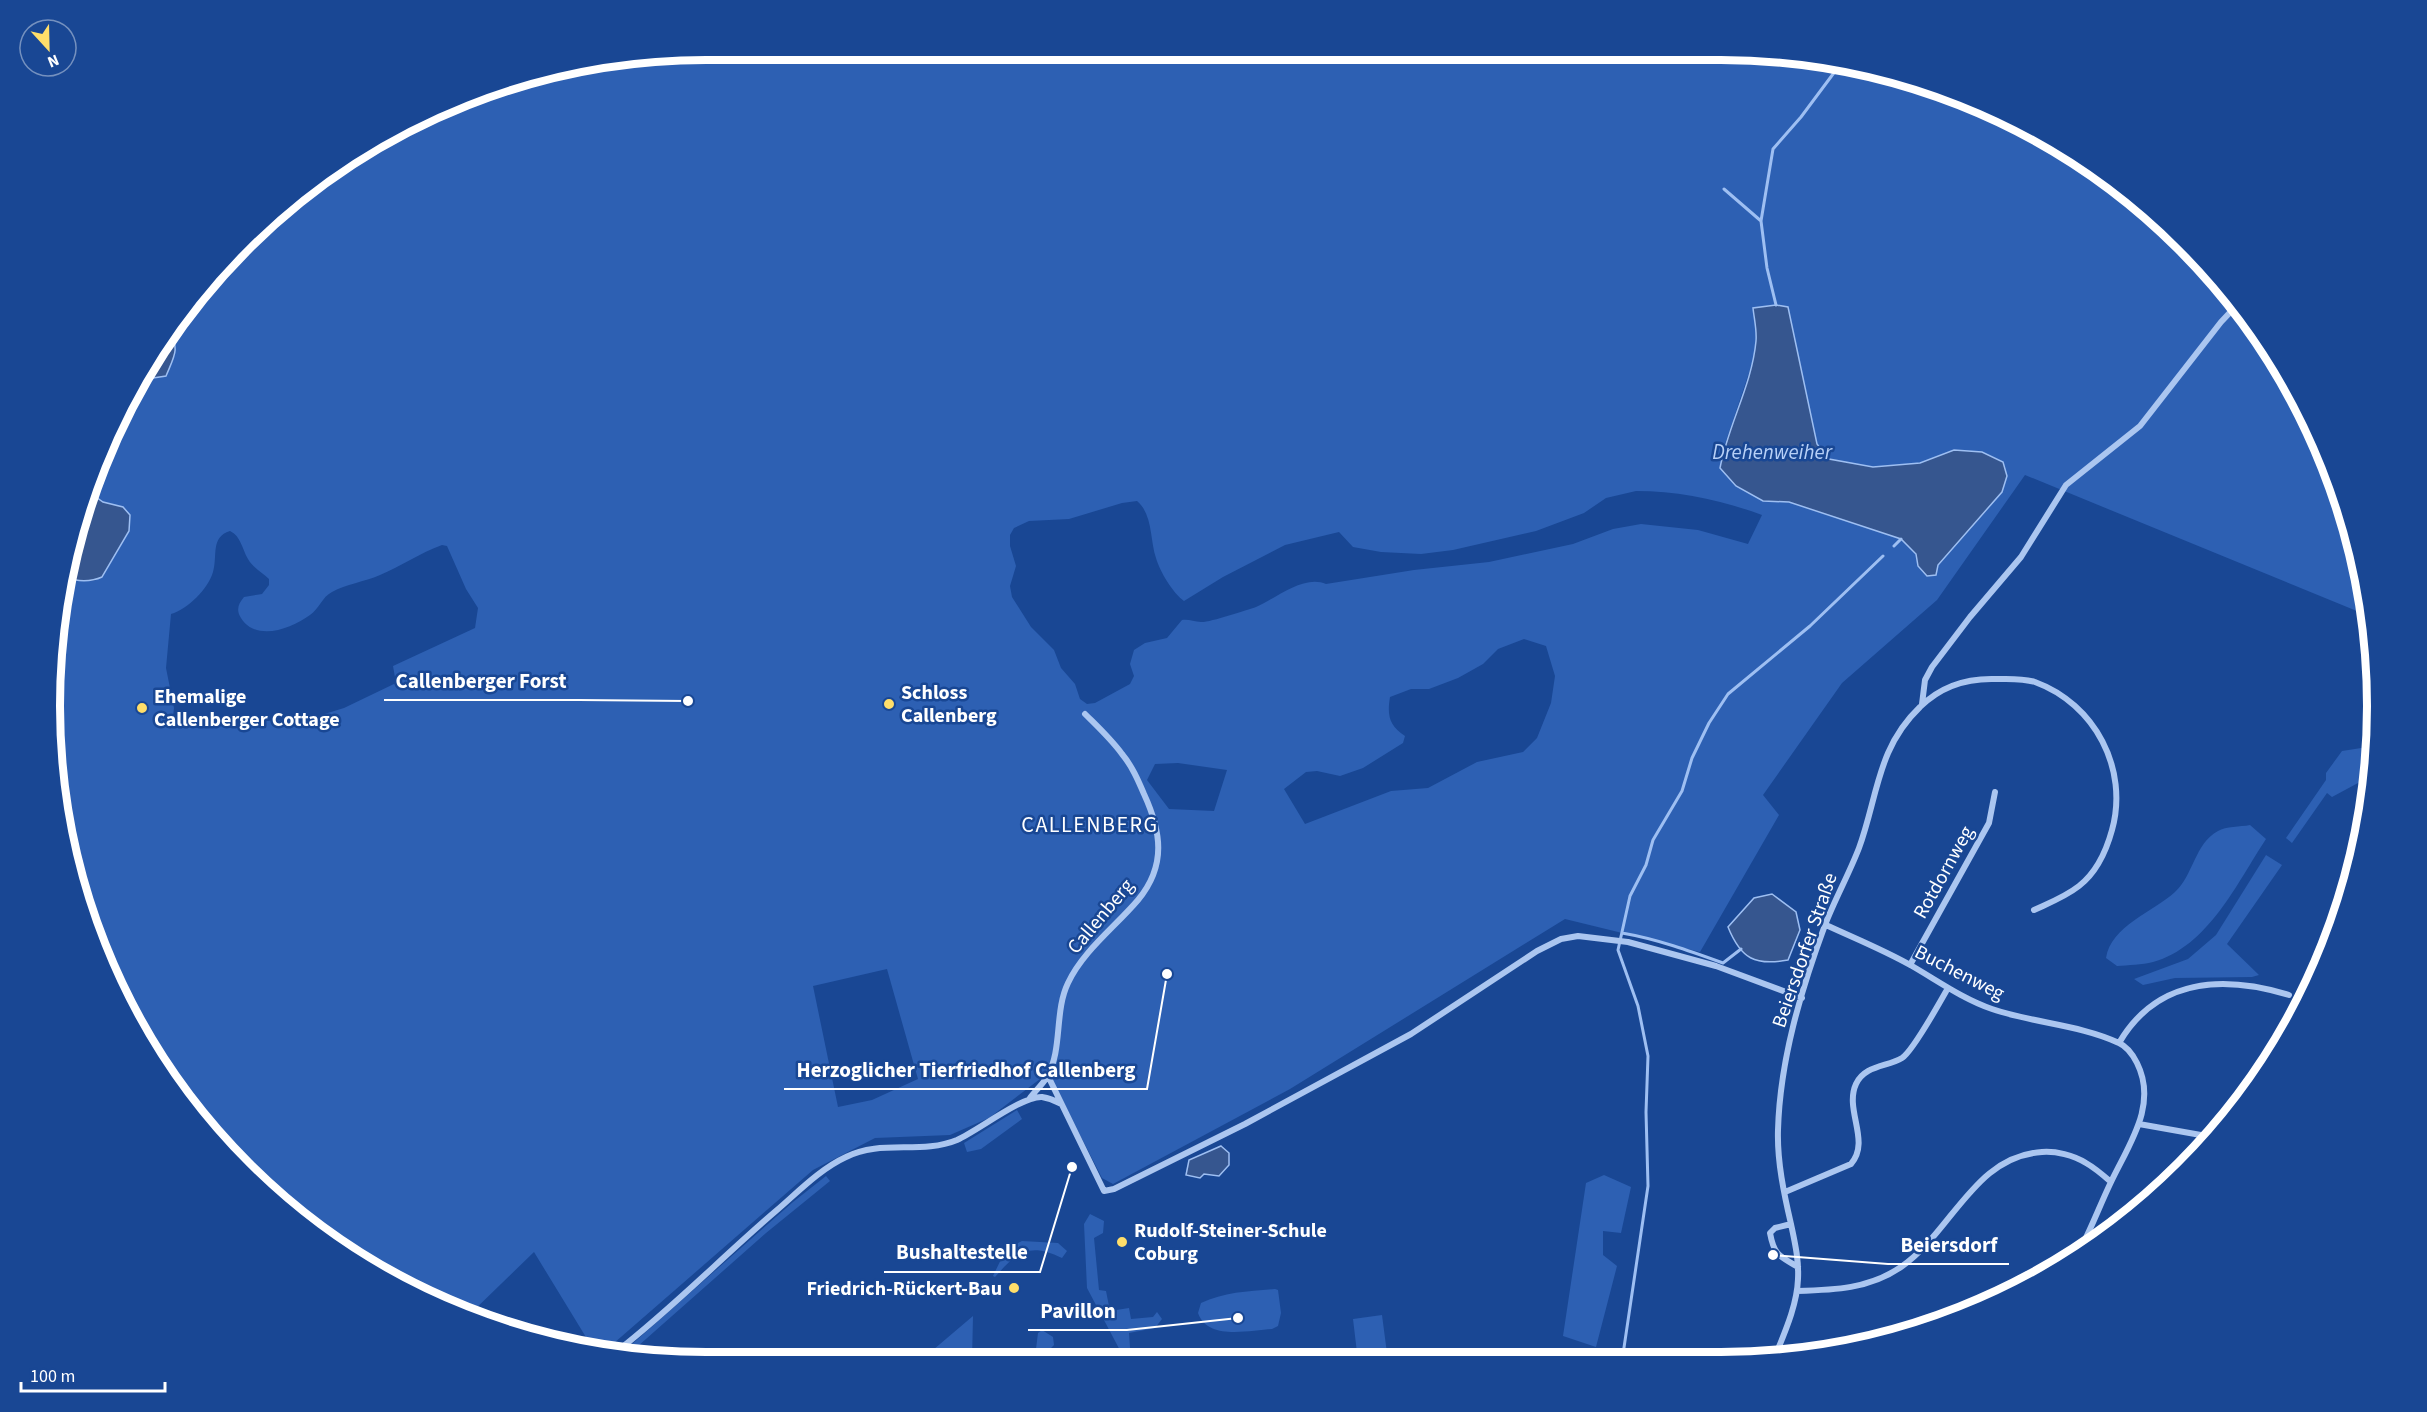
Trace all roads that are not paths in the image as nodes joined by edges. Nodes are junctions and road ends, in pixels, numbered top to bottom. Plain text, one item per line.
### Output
1 (2232, 310) edge
2 (1922, 704) junction
3 (1085, 714) dead end
4 (1995, 792) dead end
5 (2034, 910) dead end
6 (1826, 925) junction
7 (1910, 965) junction
8 (1948, 988) junction
9 (2289, 995) dead end
10 (1802, 998) junction
11 (2119, 1043) junction
12 (1048, 1076) junction
13 (1030, 1099) junction
14 (1060, 1104) junction
15 (2139, 1124) junction
16 (2204, 1136) edge
17 (2111, 1182) junction
18 (1785, 1192) junction
19 (1791, 1224) junction
20 (2085, 1240) edge
21 (1798, 1267) junction
22 (1797, 1291) junction
23 (623, 1346) edge
24 (1777, 1349) edge

1 - 2 street
2 - 5 street
2 - 6 street, Beiersdorfer Straße
3 - 12 street, Callenberg
4 - 7 street, Rotdornweg
6 - 7 street, Buchenweg
6 - 10 street, Beiersdorfer Straße
7 - 8 street, Buchenweg
8 - 11 street, Buchenweg
8 - 18 street
9 - 11 street
10 - 14 street
10 - 18 street, Beiersdorfer Straße
11 - 15 street, Buchenweg
12 - 13 street
12 - 14 street
13 - 14 street
13 - 23 street
15 - 16 street
15 - 17 street, Buchenweg
17 - 20 street, Buchenweg
17 - 22 street
18 - 19 street, Beiersdorfer Straße
19 - 21 street, Beiersdorfer Straße
19 - 21 street
21 - 22 street, Beiersdorfer Straße
22 - 24 street, Beiersdorfer Straße

